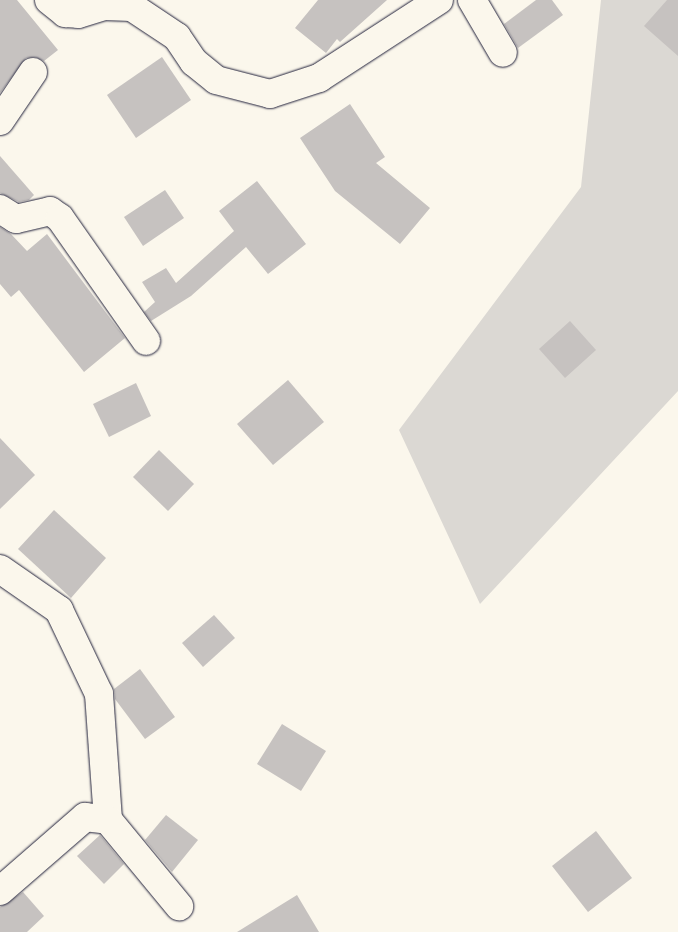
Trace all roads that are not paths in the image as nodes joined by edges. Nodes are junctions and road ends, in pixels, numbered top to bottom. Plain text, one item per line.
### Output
1 (48, 0) edge
2 (439, 0) edge
3 (472, 0) edge
4 (503, 53) dead end
5 (34, 72) dead end
6 (0, 121) edge
7 (0, 209) edge
8 (146, 341) dead end
9 (0, 569) edge
10 (108, 820) junction
11 (0, 891) edge
12 (179, 906) dead end

1 - 2 street
3 - 4 street
5 - 6 street
7 - 8 street
9 - 10 street
10 - 11 street
10 - 12 street

